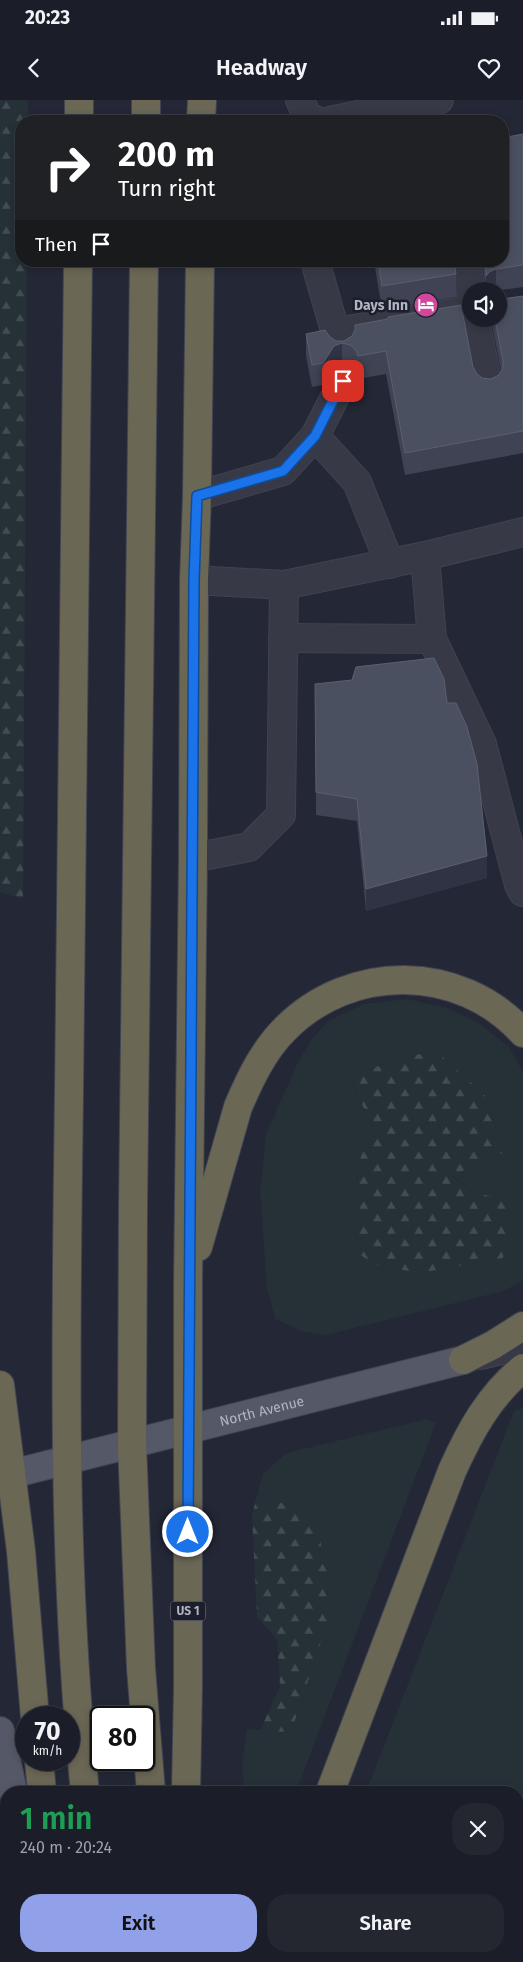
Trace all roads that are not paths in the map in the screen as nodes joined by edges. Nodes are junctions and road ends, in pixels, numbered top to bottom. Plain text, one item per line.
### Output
1 (79, 100) edge
2 (146, 100) edge
3 (202, 100) edge
4 (300, 100) edge
5 (439, 100) edge
6 (401, 103) edge
7 (79, 115) edge
8 (146, 115) edge
9 (201, 115) edge
10 (306, 115) edge
11 (354, 115) edge
12 (78, 267) edge
13 (144, 267) edge
14 (200, 267) edge
15 (317, 267) edge
16 (467, 267) edge
17 (469, 282) edge
18 (462, 312) edge
19 (477, 327) edge
20 (343, 381) dead end
21 (488, 386) edge
22 (315, 436) junction
23 (197, 496) junction
24 (523, 532) edge
25 (425, 556) junction
26 (390, 564) junction
27 (194, 580) junction
28 (284, 585) junction
29 (283, 638) junction
30 (432, 639) junction
31 (193, 858) junction
32 (523, 892) edge
33 (523, 1033) edge
34 (188, 1282) junction
35 (523, 1326) edge
36 (523, 1345) edge
37 (463, 1360) junction
38 (523, 1368) edge
39 (0, 1385) edge
40 (187, 1430) junction
41 (132, 1444) junction
42 (68, 1460) junction
43 (6, 1475) edge
44 (34, 1706) edge
45 (0, 1732) edge
46 (40, 1771) edge
47 (12, 1786) edge
48 (41, 1786) edge
49 (85, 1786) edge
50 (151, 1786) edge
51 (186, 1786) edge
52 (332, 1786) edge

1 - 7 highway
2 - 8 highway
3 - 9 highway
4 - 10 street
5 - 6 street
6 - 11 street
12 - 42 highway
13 - 41 highway
14 - 23 highway, US 1
15 - 18 street
16 - 17 street
19 - 21 street
20 - 22 street
22 - 23 street
22 - 26 street
23 - 27 highway, US 1
24 - 25 street
25 - 26 street
25 - 30 street
26 - 28 street
27 - 28 street
27 - 31 highway, US 1
28 - 29 street
29 - 30 street
29 - 31 street
30 - 32 street
31 - 34 highway, US 1
33 - 34 highway
34 - 40 highway, US 1
35 - 37 highway
36 - 37 street, North Avenue
37 - 40 main road, North Avenue
38 - 52 highway
39 - 43 highway
40 - 41 main road, North Avenue
40 - 51 highway, US 1
41 - 42 main road, North Avenue
41 - 50 highway
42 - 43 main road, North Avenue
42 - 49 highway
43 - 44 highway
45 - 47 main road
46 - 48 highway

